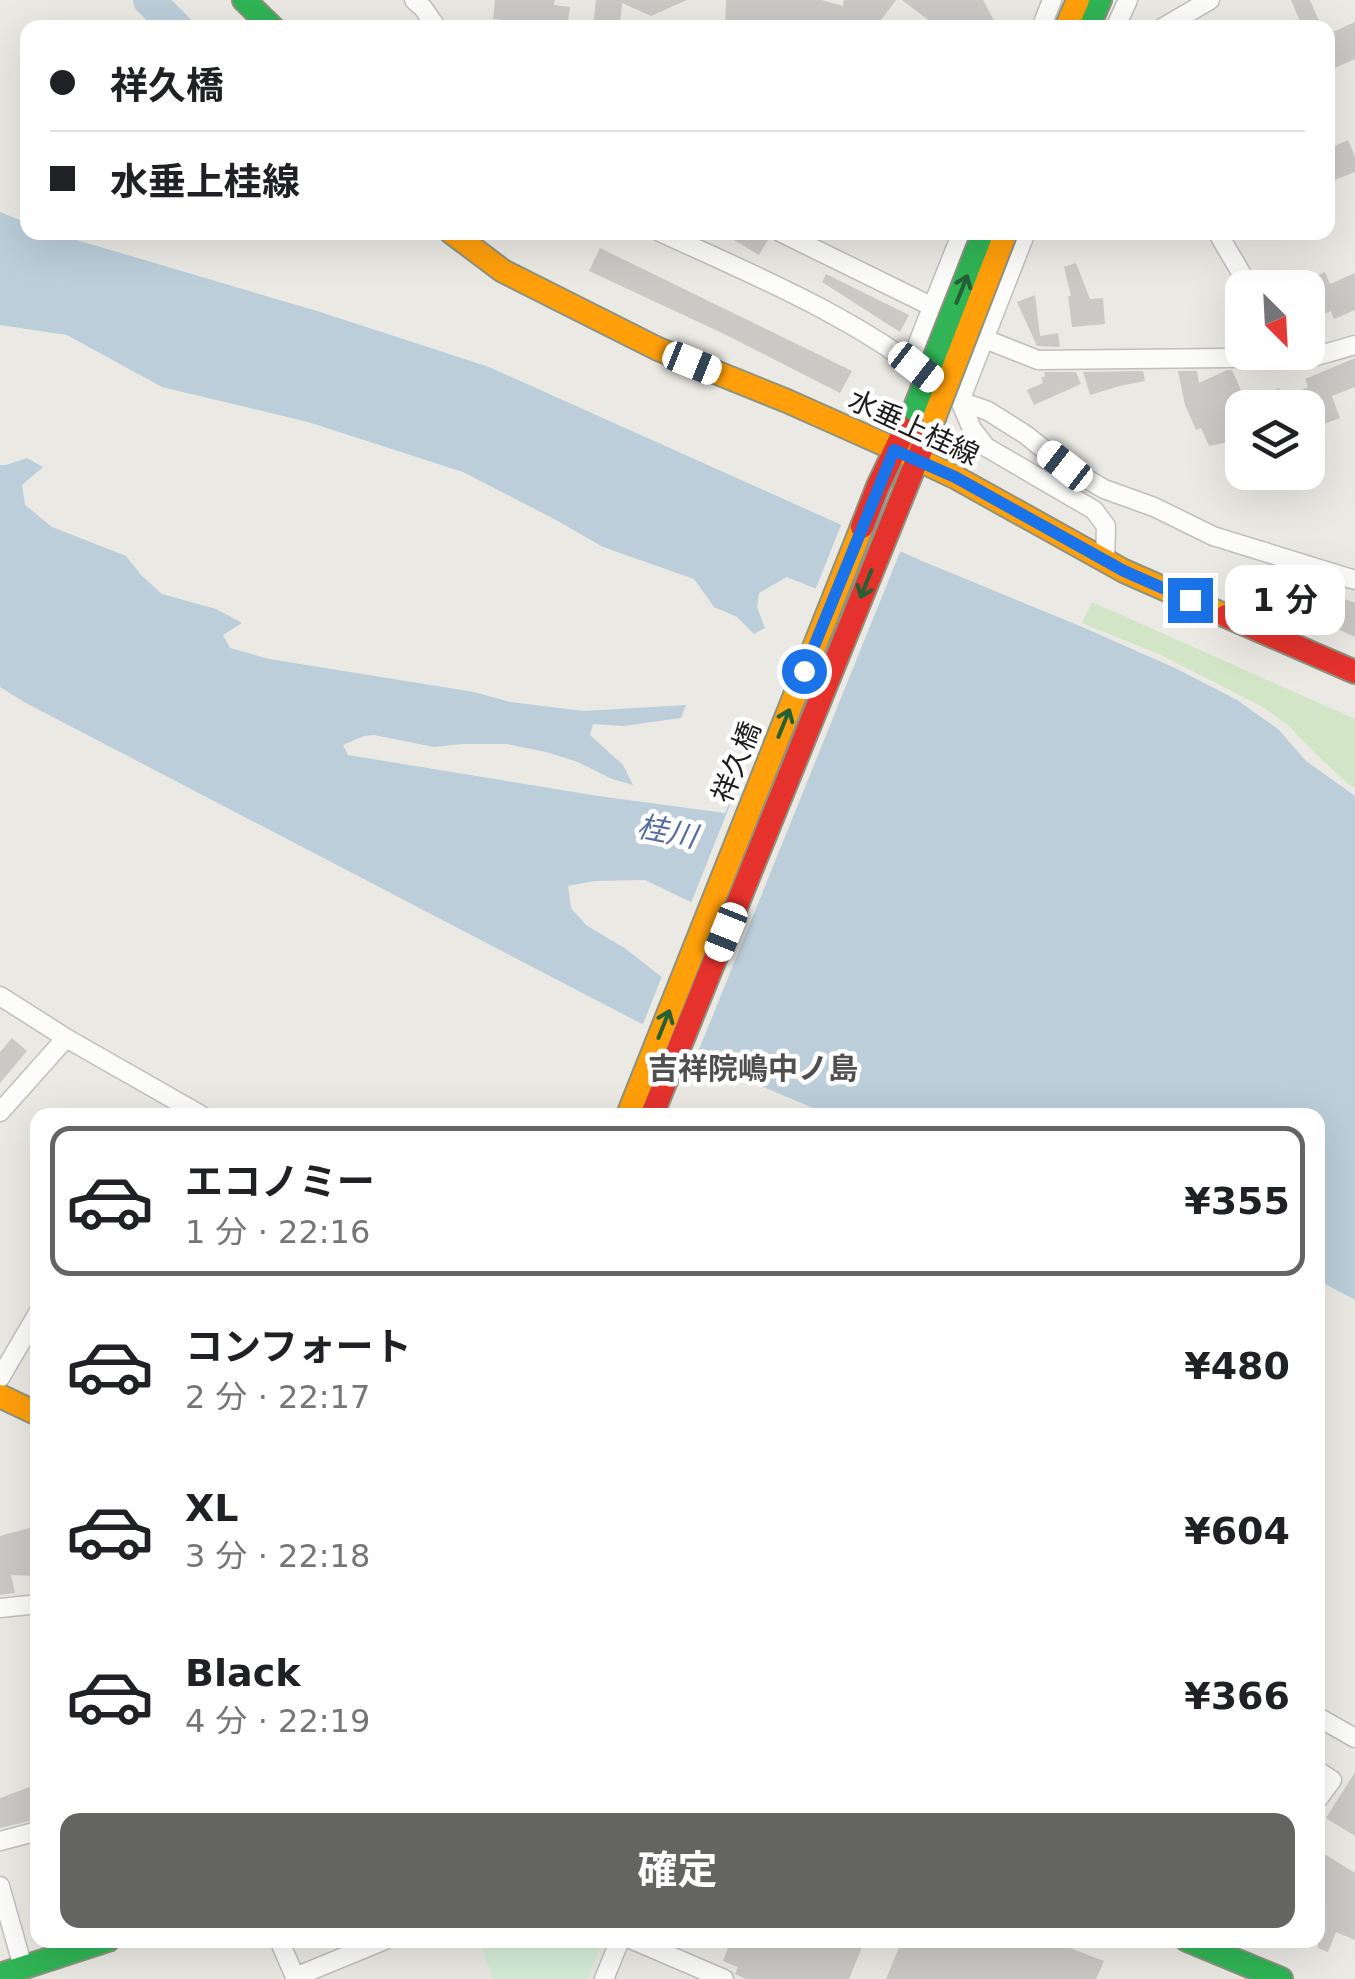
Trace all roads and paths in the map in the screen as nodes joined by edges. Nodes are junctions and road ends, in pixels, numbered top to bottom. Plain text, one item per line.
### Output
1 (244, 0) edge
2 (414, 0) edge
3 (1210, 0) edge
4 (265, 20) edge
5 (431, 20) edge
6 (1176, 20) edge
7 (461, 240) edge
8 (677, 240) edge
9 (795, 240) edge
10 (959, 240) edge
11 (981, 240) edge
12 (1002, 240) edge
13 (1023, 240) edge
14 (1223, 240) edge
15 (1240, 270) edge
16 (931, 312) junction
17 (986, 339) junction
18 (1355, 345) edge
19 (1325, 353) edge
20 (1225, 358) edge
21 (910, 362) junction
22 (960, 402) junction
23 (924, 414) junction
24 (894, 450) junction
25 (917, 459) junction
26 (1105, 560) junction
27 (1355, 580) edge
28 (1355, 672) edge
29 (0, 996) edge
30 (66, 1038) junction
31 (189, 1108) edge
32 (631, 1108) edge
33 (655, 1108) edge
34 (0, 1112) edge
35 (30, 1327) edge
36 (0, 1378) edge
37 (0, 1396) edge
38 (30, 1410) edge
39 (30, 1605) edge
40 (0, 1608) edge
41 (1325, 1720) edge
42 (1355, 1738) edge
43 (30, 1833) edge
44 (0, 1841) edge
45 (0, 1886) edge
46 (83, 1948) edge
47 (282, 1948) edge
48 (366, 1948) edge
49 (617, 1948) edge
50 (652, 1948) edge
51 (1225, 1948) edge
52 (11, 1971) edge
53 (295, 1978) edge
54 (604, 1979) edge
55 (724, 1979) edge
56 (1281, 1979) edge

1 - 4 street
2 - 5 street
3 - 6 street
7 - 24 street, 水垂上桂線
8 - 21 street
9 - 16 street
10 - 16 street
23 -> 11 street, bridge
12 - 23 street, bridge
13 - 17 street
14 - 15 street
16 - 17 street
16 - 21 street
17 - 20 street
17 - 22 street
18 - 19 street
21 - 22 street
22 - 26 street
22 - 27 street
23 - 24 street, 祥久橋
23 - 25 street, 祥久橋
24 - 25 street, 水垂上桂線
32 -> 24 street, 祥久橋
25 - 26 street, 水垂上桂線
25 -> 33 street, 祥久橋
26 - 28 street, 水垂上桂線
29 - 30 street
30 - 31 street
30 - 34 street
35 - 36 street
37 - 38 street
39 - 40 street
41 - 42 street
43 - 44 street
45 - 52 street
46 - 52 street
47 - 53 street
48 - 53 street
49 - 54 street
50 - 55 street
51 - 56 street

